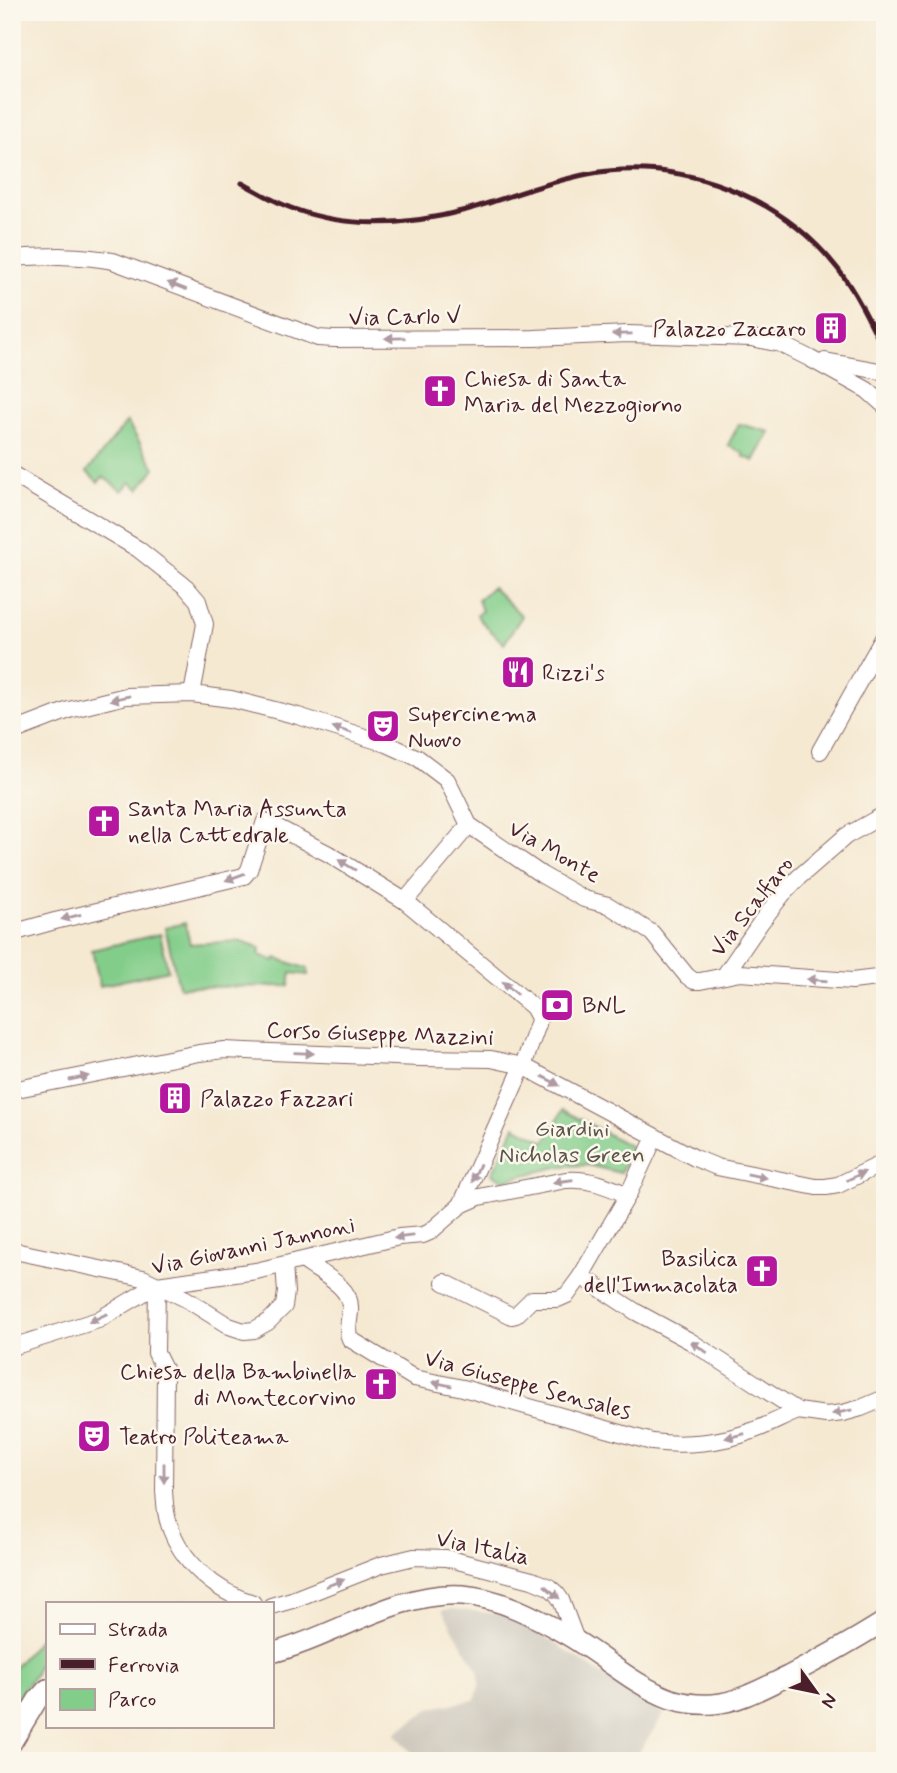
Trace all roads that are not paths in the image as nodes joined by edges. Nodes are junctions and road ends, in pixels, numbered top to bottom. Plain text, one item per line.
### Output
1 (12, 258) edge
2 (809, 358) junction
3 (885, 372) edge
4 (885, 407) edge
5 (12, 474) edge
6 (885, 635) edge
7 (192, 694) junction
8 (12, 732) edge
9 (820, 751) dead end
10 (882, 816) edge
11 (469, 825) junction
12 (405, 901) junction
13 (12, 933) edge
14 (687, 976) joint
15 (724, 976) junction
16 (885, 977) edge
17 (523, 1066) junction
18 (12, 1090) edge
19 (655, 1137) junction
20 (885, 1162) edge
21 (628, 1195) junction
22 (461, 1205) junction
23 (12, 1248) edge
24 (304, 1261) junction
25 (284, 1265) junction
26 (581, 1276) junction
27 (192, 1280) junction
28 (444, 1282) dead end
29 (157, 1284) junction
30 (186, 1299) junction
31 (12, 1348) edge
32 (885, 1398) edge
33 (798, 1410) junction
34 (250, 1602) edge
35 (273, 1606) edge
36 (885, 1621) edge
37 (576, 1640) junction
38 (273, 1652) edge
39 (46, 1690) edge
40 (12, 1742) edge

2 -> 1 street, Via Carlo V
2 - 3 street
2 - 4 street
5 - 7 street
6 - 9 street
7 -> 8 street
11 -> 7 street, Via Monte
10 - 15 street, Via Scalfaro
11 - 12 street
11 - 14 street, Via Monte
12 -> 13 street
17 -> 12 street
14 - 15 street, Via Scalfaro
16 -> 15 street
18 -> 17 street, Corso Giuseppe Mazzini
17 -> 19 street, Corso Giuseppe Mazzini
17 -> 22 street
19 -> 20 street, Corso Giuseppe Mazzini
19 - 21 street
21 -> 22 street
21 - 26 street
22 -> 24 street, Via Giovanni Jannoni
23 - 29 street
24 - 25 street, Via Giovanni Jannoni
33 -> 24 street, Via Giuseppe Sensales
25 - 27 street, Via Giovanni Jannoni
25 - 30 street
26 - 28 street
33 -> 26 street
27 - 29 street, Via Giovanni Jannoni
27 - 30 street
29 - 30 street
29 -> 31 street, Via Giovanni Jannoni
29 -> 34 street
32 -> 33 street
35 -> 37 street, Via Italia
36 - 37 street
37 - 38 street
39 - 40 street

